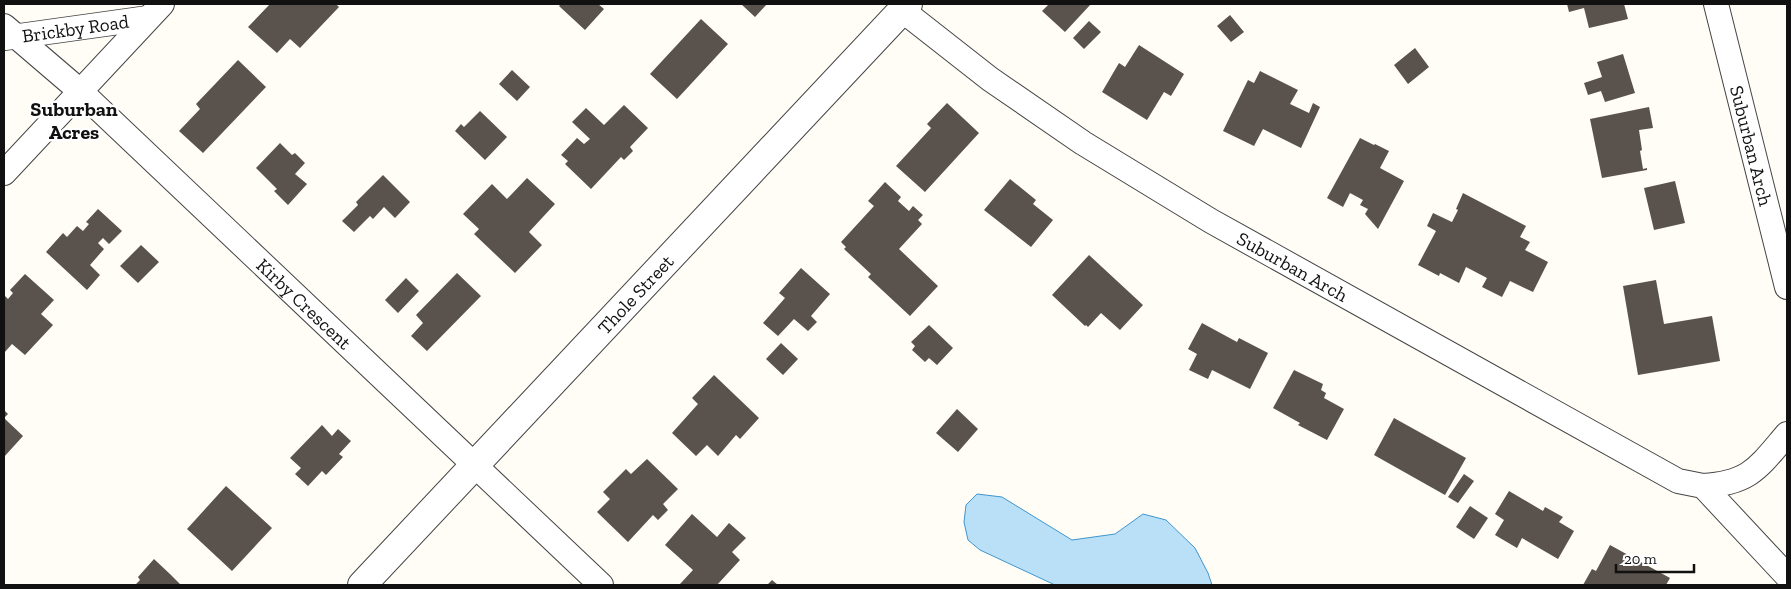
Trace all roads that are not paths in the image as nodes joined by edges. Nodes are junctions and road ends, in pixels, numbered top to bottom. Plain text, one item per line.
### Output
1 (1716, 4) edge
2 (905, 7) edge
3 (155, 11) edge
4 (8, 34) edge
5 (80, 91) junction
6 (4, 173) edge
7 (1787, 287) edge
8 (1787, 434) edge
9 (474, 466) junction
10 (1703, 486) junction
11 (1787, 576) edge
12 (362, 585) edge
13 (601, 585) edge

1 - 7 street, Suburban Arch
2 - 9 street, Thole Street
2 - 10 street, Suburban Arch
3 - 4 street, Brickby Road
3 - 5 street
4 - 5 street, Kirby Crescent
5 - 6 street
5 - 9 street, Kirby Crescent
8 - 10 street, Suburban Arch
9 - 12 street, Thole Street
9 - 13 street, Kirby Crescent
10 - 11 street

